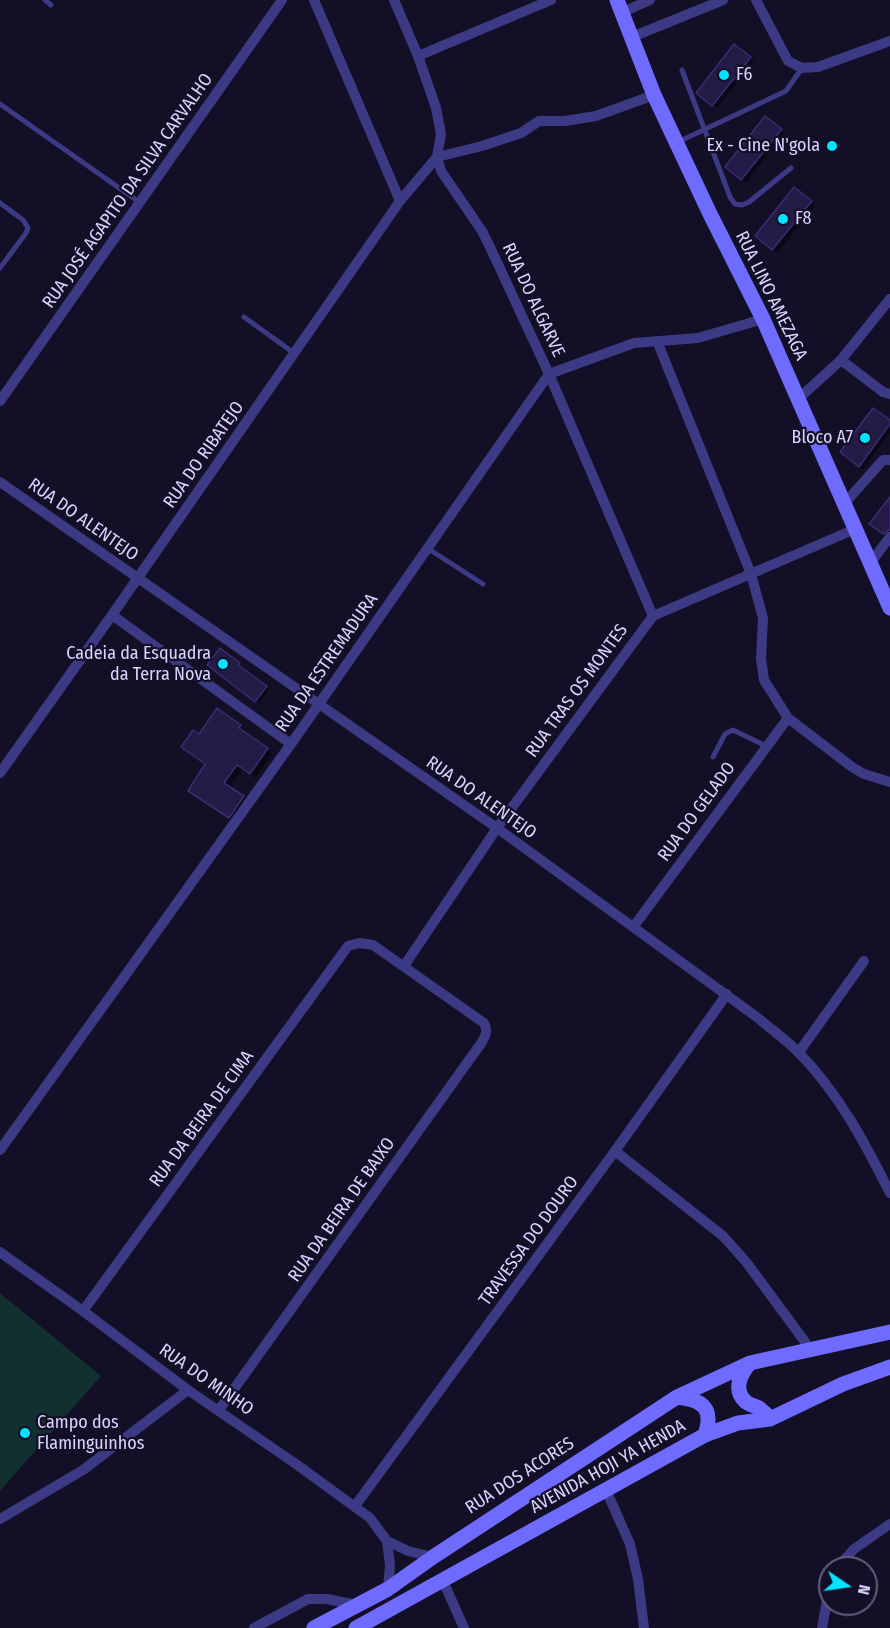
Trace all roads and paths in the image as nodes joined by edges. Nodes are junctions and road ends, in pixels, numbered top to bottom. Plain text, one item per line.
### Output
1 (45, 0) edge
2 (282, 0) edge
3 (314, 0) edge
4 (394, 0) edge
5 (551, 0) edge
6 (651, 0) edge
7 (723, 0) edge
8 (756, 0) edge
9 (51, 4) dead end
10 (620, 6) edge
11 (632, 37) junction
12 (890, 41) edge
13 (418, 56) junction
14 (802, 68) junction
15 (682, 70) dead end
16 (654, 95) junction
17 (0, 104) edge
18 (703, 130) junction
19 (676, 143) junction
20 (437, 157) junction
21 (790, 168) dead end
22 (400, 201) junction
23 (0, 203) edge
24 (141, 203) junction
25 (0, 268) edge
26 (890, 299) edge
27 (244, 317) dead end
28 (763, 319) junction
29 (657, 341) junction
30 (294, 353) junction
31 (841, 360) junction
32 (549, 374) junction
33 (890, 394) edge
34 (798, 399) junction
35 (0, 401) edge
36 (890, 460) edge
37 (0, 482) edge
38 (844, 504) junction
39 (855, 529) junction
40 (890, 537) edge
41 (427, 548) junction
42 (871, 562) junction
43 (751, 574) junction
44 (138, 578) junction
45 (483, 584) dead end
46 (890, 608) edge
47 (112, 615) junction
48 (653, 616) junction
49 (317, 704) junction
50 (788, 718) junction
51 (291, 744) junction
52 (766, 746) junction
53 (713, 757) dead end
54 (0, 774) edge
55 (890, 782) edge
56 (497, 828) junction
57 (634, 926) junction
58 (864, 962) dead end
59 (404, 966) junction
60 (727, 993) junction
61 (799, 1052) junction
62 (0, 1150) edge
63 (615, 1151) junction
64 (890, 1193) edge
65 (0, 1252) edge
66 (83, 1311) junction
67 (890, 1332) edge
68 (811, 1350) junction
69 (750, 1363) junction
70 (890, 1367) edge
71 (188, 1390) junction
72 (677, 1397) junction
73 (219, 1410) junction
74 (770, 1419) junction
75 (705, 1435) junction
76 (606, 1490) junction
77 (355, 1506) junction
78 (0, 1519) edge
79 (890, 1524) edge
80 (387, 1541) junction
81 (848, 1556) edge
82 (433, 1557) junction
83 (443, 1581) junction
84 (388, 1589) junction
85 (358, 1605) junction
86 (254, 1628) edge
87 (314, 1628) edge
88 (356, 1628) edge
89 (464, 1628) edge
90 (644, 1628) edge

1 - 9 lane
2 - 24 street, RUA JOSÉ AGAPITO DA SILVA CARVALHO
3 - 22 street
4 - 13 street
5 - 13 street
6 - 10 street
7 - 11 street
8 - 14 street
10 - 11 main road, RUA LINO AMEZAGA
11 - 16 main road, RUA LINO AMEZAGA
12 - 14 street
13 - 20 street
14 - 18 lane
15 - 18 lane
16 - 19 main road, RUA LINO AMEZAGA
16 - 20 street
17 - 24 lane
18 - 19 lane
18 - 21 lane
19 - 28 main road, RUA LINO AMEZAGA
20 - 22 street, RUA DO RIBATEJO
20 - 32 street, RUA DO ALGARVE
22 - 30 street, RUA DO RIBATEJO
23 - 25 lane
24 - 35 street, RUA JOSÉ AGAPITO DA SILVA CARVALHO
26 - 31 street
27 - 30 lane
28 - 29 street
28 - 34 main road, RUA LINO AMEZAGA
29 - 32 street
29 - 43 street
30 - 44 street, RUA DO RIBATEJO
31 - 33 street
31 - 34 street
32 - 41 street, RUA DA ESTREMADURA
32 - 48 street, RUA DO ALGARVE
34 - 38 main road, RUA LINO AMEZAGA
36 - 38 street
37 - 44 street, RUA DO ALENTEJO
38 - 39 main road, RUA LINO AMEZAGA
39 - 42 main road, RUA LINO AMEZAGA
39 - 43 street, RUA TRAS OS MONTES
40 - 42 street
41 - 45 lane
41 - 49 street, RUA DA ESTREMADURA
42 - 46 main road, RUA LINO AMEZAGA
43 - 48 street, RUA TRAS OS MONTES
43 - 50 street
44 - 47 street, RUA DO RIBATEJO
44 - 49 street, RUA DO ALENTEJO
47 - 51 street
47 - 54 street, RUA DO RIBATEJO
48 - 56 street, RUA TRAS OS MONTES
49 - 51 street, RUA DA ESTREMADURA
49 - 56 street, RUA DO ALENTEJO
50 - 52 street, RUA DO GELADO
50 - 55 street
51 - 62 street, RUA DA ESTREMADURA
52 - 53 lane
52 - 57 street, RUA DO GELADO
56 - 57 street, RUA DO ALENTEJO
56 - 59 street, RUA TRAS OS MONTES
57 - 60 street, RUA DO ALENTEJO
58 - 61 street
59 - 66 street, RUA DA BEIRA DE CIMA
59 - 73 street, RUA DA BEIRA DE BAIXO
60 - 61 street, RUA DO ALENTEJO
60 - 63 street, TRAVESSA DO DOURO
61 - 64 street, RUA DO ALENTEJO
63 - 68 street
63 - 77 street, TRAVESSA DO DOURO
65 - 66 street, RUA DO MINHO
66 - 71 street, RUA DO MINHO
67 - 68 main road
68 - 69 main road
69 - 72 main road, RUA DOS ACORES
69 - 74 main road
70 - 74 main road, AVENIDA HOJI YA HENDA
71 - 73 street, RUA DO MINHO
71 - 78 street
72 - 75 main road
72 - 82 main road, RUA DOS ACORES
73 - 77 street, RUA DO MINHO
74 - 75 main road, AVENIDA HOJI YA HENDA
75 - 76 main road, AVENIDA HOJI YA HENDA
76 - 83 main road, AVENIDA HOJI YA HENDA
76 - 90 street
77 - 80 street, RUA DO MINHO
79 - 81 street
80 - 82 street, RUA DO MINHO
80 - 84 street
82 - 84 main road, RUA DOS ACORES
83 - 88 main road, AVENIDA HOJI YA HENDA
83 - 89 street
84 - 85 main road, RUA DOS ACORES
85 - 86 street
85 - 87 main road, RUA DOS ACORES

